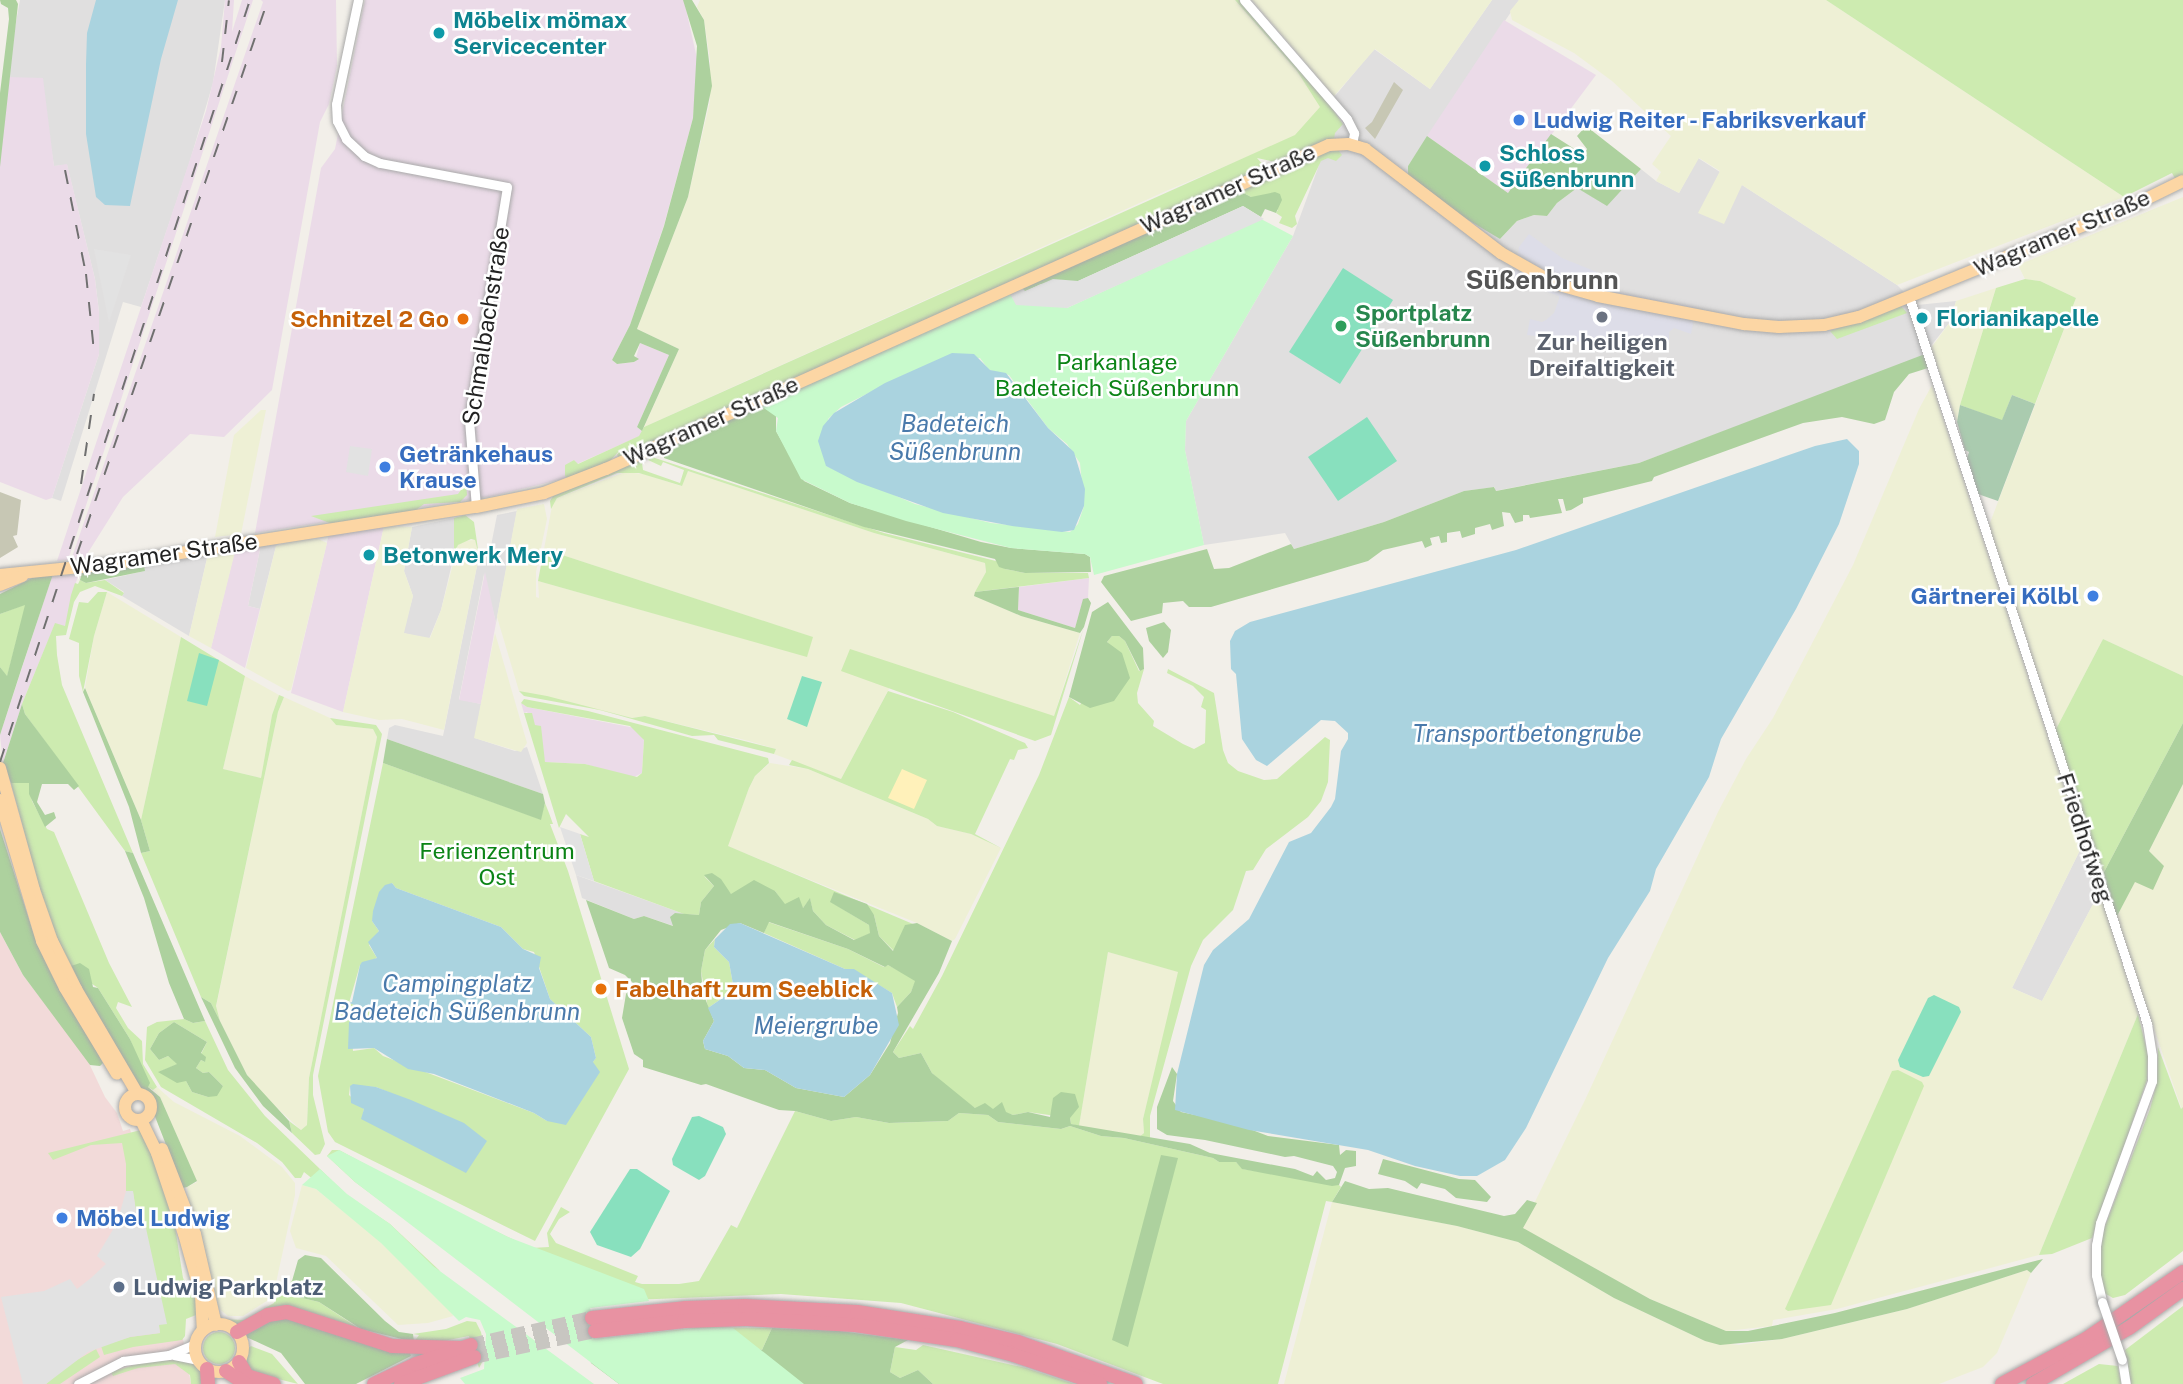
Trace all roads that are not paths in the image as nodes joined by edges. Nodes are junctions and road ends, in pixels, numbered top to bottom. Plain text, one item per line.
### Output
1 (358, 0) edge
2 (1244, 0) edge
3 (1352, 145) junction
4 (2183, 181) edge
5 (1909, 297) junction
6 (476, 507) junction
7 (32, 572) junction
8 (0, 575) edge
9 (0, 584) edge
10 (0, 768) edge
11 (0, 800) edge
12 (133, 1095) junction
13 (145, 1118) junction
14 (2183, 1272) edge
15 (2183, 1289) edge
16 (216, 1325) junction
17 (204, 1330) junction
18 (236, 1332) junction
19 (195, 1344) junction
20 (469, 1350) junction
21 (169, 1355) junction
22 (239, 1362) junction
23 (203, 1365) junction
24 (226, 1371) junction
25 (78, 1384) edge
26 (208, 1384) edge
27 (246, 1384) edge
28 (274, 1384) edge
29 (374, 1384) edge
30 (401, 1384) edge
31 (1100, 1384) edge
32 (1136, 1384) edge
33 (2002, 1384) edge
34 (2033, 1384) edge
35 (2126, 1384) edge

1 - 6 street, Schmalbachstraße
2 - 3 street
3 - 5 main road, Wagramer Straße
3 - 6 main road, Wagramer Straße
4 - 5 main road, Wagramer Straße
5 - 35 street, Friedhofweg, bridge
6 - 7 main road, Wagramer Straße
7 - 8 main road, Wagramer Straße
7 - 9 main road, Wagramer Straße
10 - 12 main road
11 - 12 main road
12 - 13 main road
12 - 13 main road
13 - 16 main road
13 - 17 main road
14 - 33 highway
15 - 34 highway
16 - 17 main road
16 - 18 main road
17 - 19 main road
18 - 20 highway
18 - 22 main road
19 - 21 street
19 - 23 main road
20 - 29 highway
20 - 30 highway
21 - 23 street
21 - 25 street
22 - 24 main road
22 - 28 highway
23 - 24 main road
23 - 26 highway
24 - 27 highway
31 - 32 highway

